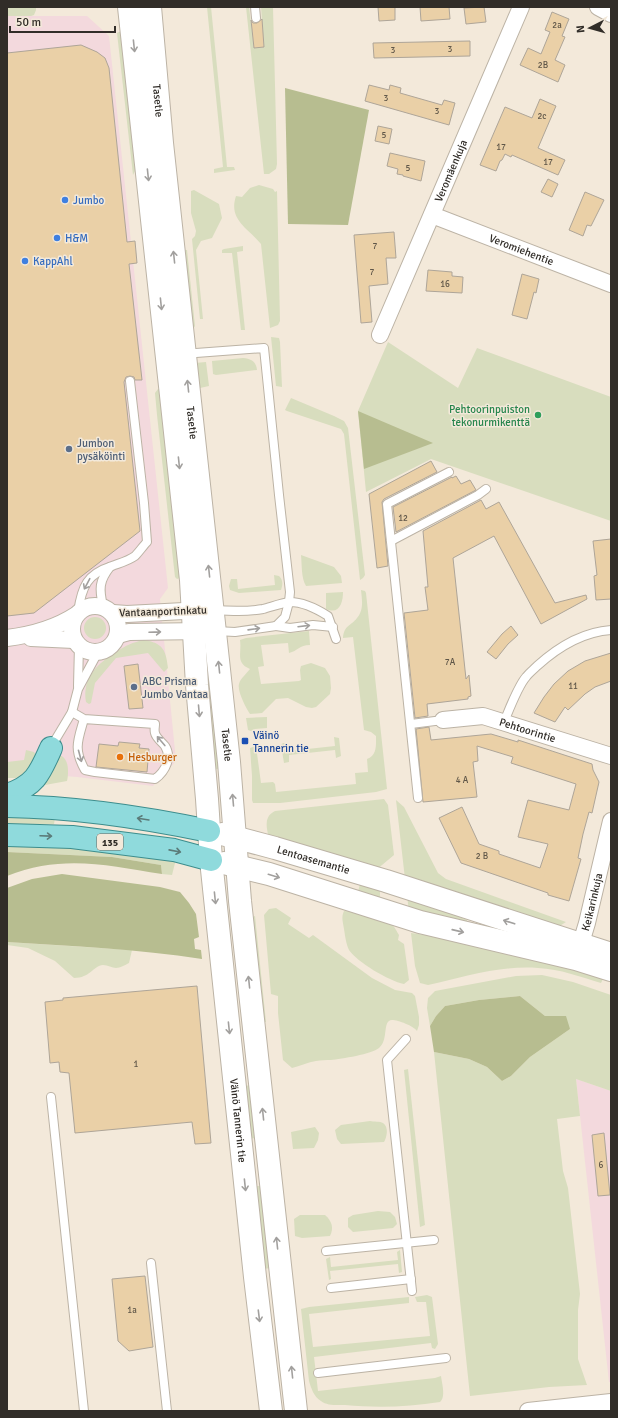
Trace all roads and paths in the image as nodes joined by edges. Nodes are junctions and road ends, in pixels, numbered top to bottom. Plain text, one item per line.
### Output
1 (129, 7) edge
2 (150, 7) edge
3 (254, 7) edge
4 (521, 7) edge
5 (598, 7) edge
6 (611, 14) edge
7 (256, 18) dead end
8 (432, 215) junction
9 (611, 284) edge
10 (380, 335) dead end
11 (196, 353) dead end
12 (130, 381) dead end
13 (449, 472) dead end
14 (486, 489) dead end
15 (391, 541) junction
16 (110, 567) junction
17 (289, 602) junction
18 (108, 610) junction
19 (77, 613) junction
20 (200, 617) junction
21 (276, 626) junction
22 (332, 627) junction
23 (611, 630) edge
24 (215, 631) junction
25 (118, 635) junction
26 (13, 637) edge
27 (336, 639) dead end
28 (76, 643) junction
29 (98, 652) junction
30 (78, 689) junction
31 (72, 712) junction
32 (84, 719) junction
33 (443, 720) joint
34 (504, 722) junction
35 (411, 724) junction
36 (51, 748) joint
37 (611, 756) edge
38 (7, 795) edge
39 (418, 798) dead end
40 (7, 806) edge
41 (611, 821) edge
42 (208, 831) junction
43 (7, 834) edge
44 (236, 838) junction
45 (211, 860) junction
46 (237, 866) junction
47 (579, 952) junction
48 (611, 954) edge
49 (611, 970) edge
50 (406, 1039) dead end
51 (51, 1097) dead end
52 (434, 1240) dead end
53 (407, 1242) junction
54 (326, 1251) dead end
55 (151, 1264) dead end
56 (411, 1279) junction
57 (331, 1288) dead end
58 (412, 1291) dead end
59 (446, 1358) dead end
60 (318, 1373) dead end
61 (611, 1402) edge
62 (84, 1411) edge
63 (168, 1411) edge
64 (271, 1411) edge
65 (296, 1411) edge
66 (534, 1411) edge

1 -> 20 main road, Tasetie
20 -> 2 main road, Tasetie
3 - 7 lane
4 - 8 street, Veromäenkuja
5 - 6 street
8 - 9 street, Veromiehentie
8 - 10 street, Veromäenkuja
11 - 17 lane
12 - 16 lane
13 - 15 lane
14 - 15 lane
15 - 35 lane
16 - 18 lane
16 -> 19 lane
17 - 20 lane
17 - 21 lane
17 - 22 lane
18 - 19 street, Vantaanportinkatu
18 - 20 street, Vantaanportinkatu
18 - 25 street, Vantaanportinkatu
19 - 26 street, Vantaanportinkatu
19 - 28 street
20 - 24 main road, Tasetie
25 -> 20 street, Vantaanportinkatu
20 -> 42 main road, Tasetie
21 -> 22 lane
24 -> 21 lane
22 - 27 lane
23 - 34 lane
44 -> 24 main road, Tasetie
25 - 29 street, Vantaanportinkatu
26 - 28 street, Vantaanportinkatu
28 - 29 street, Vantaanportinkatu
28 - 30 lane
29 - 30 lane
30 - 31 lane
31 - 32 lane
31 - 36 lane
32 -> 32 lane
33 - 34 street, Pehtoorintie
33 - 35 lane
34 - 37 street, Pehtoorintie
35 - 39 lane
36 - 38 main road
42 -> 40 main road, Lentoasemantie / 135
41 - 47 street, Keikarinkuja
42 - 44 main road, Lentoasemantie / 135
42 - 45 main road, Väinö Tannerin tie
43 -> 45 main road, Lentoasemantie / 135
44 - 46 main road
47 -> 44 main road, Lentoasemantie / 135
45 - 46 main road, Lentoasemantie / 135
45 -> 64 main road, Väinö Tannerin tie
46 -> 47 main road, Lentoasemantie / 135
65 -> 46 main road
47 - 48 main road, Lentoasemantie / 135
47 - 49 main road, Lentoasemantie / 135
50 - 53 lane
51 - 62 lane
52 - 53 lane
53 - 54 lane
53 - 56 lane
55 - 63 lane
56 - 57 lane
56 - 58 lane
59 - 60 lane
61 - 66 street

